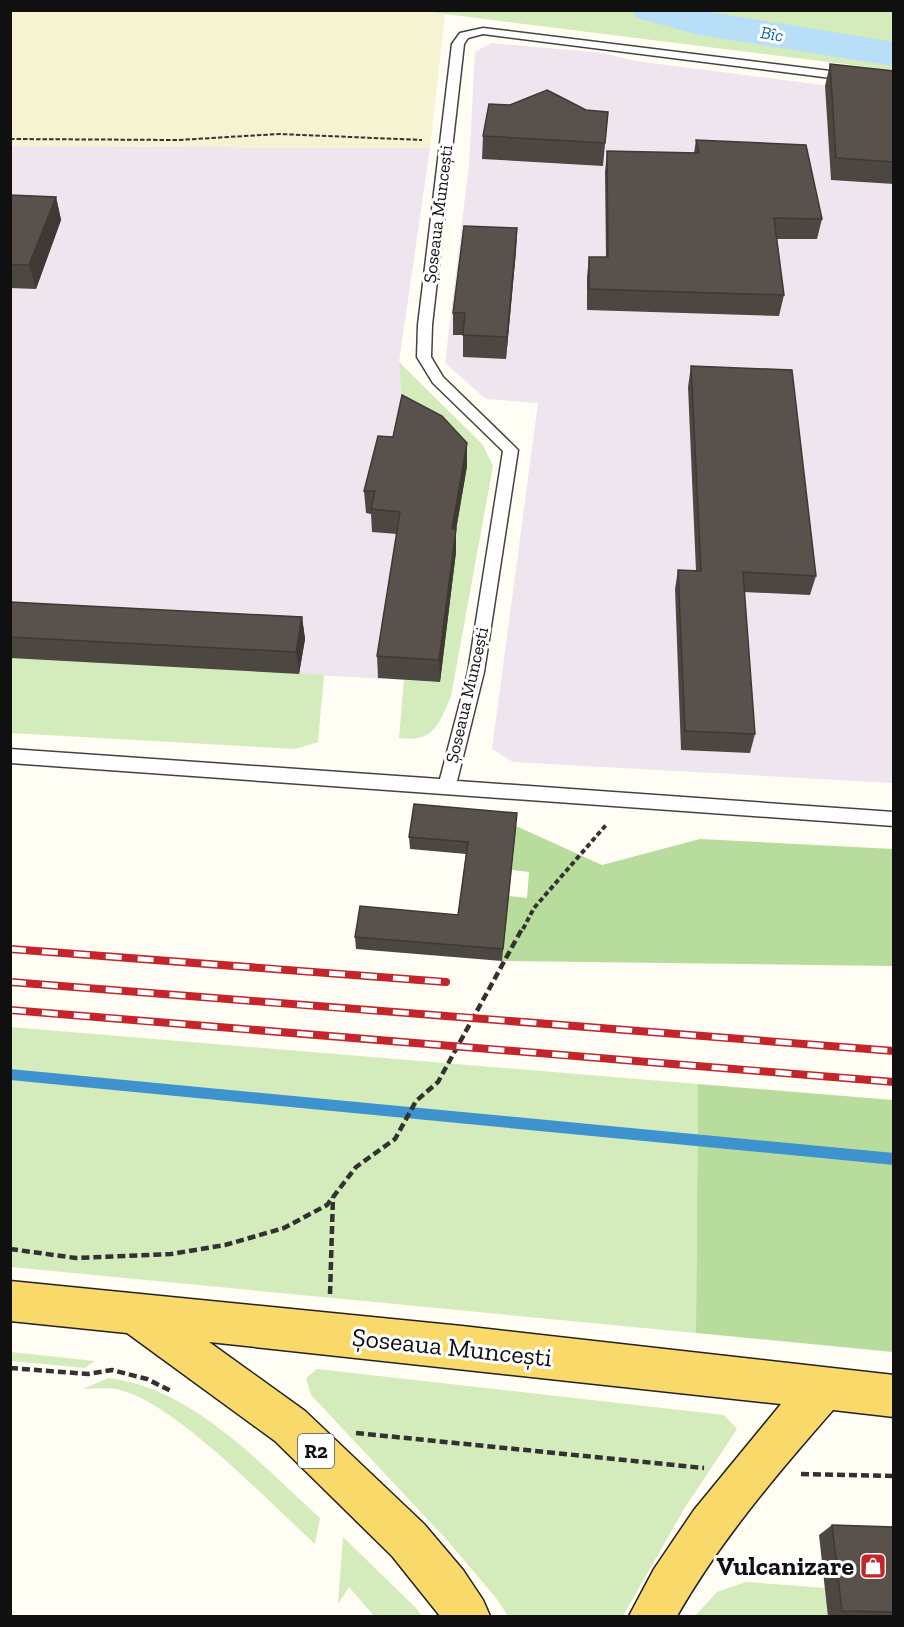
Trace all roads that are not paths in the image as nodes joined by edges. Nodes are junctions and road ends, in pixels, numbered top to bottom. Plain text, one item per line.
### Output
1 (894, 83) edge
2 (10, 756) edge
3 (447, 786) junction
4 (894, 819) edge
5 (10, 1301) edge
6 (137, 1316) junction
7 (824, 1389) junction
8 (894, 1396) edge
9 (467, 1617) edge
10 (652, 1617) edge

1 - 3 lane, Șoseaua Muncești
2 - 3 lane, Șoseaua Muncești
3 - 4 lane, Șoseaua Muncești
5 - 6 main road, Șoseaua Muncești / R2
6 - 7 main road, Șoseaua Muncești
6 - 9 main road, R2
7 - 8 main road, Șoseaua Muncești
7 - 10 main road

